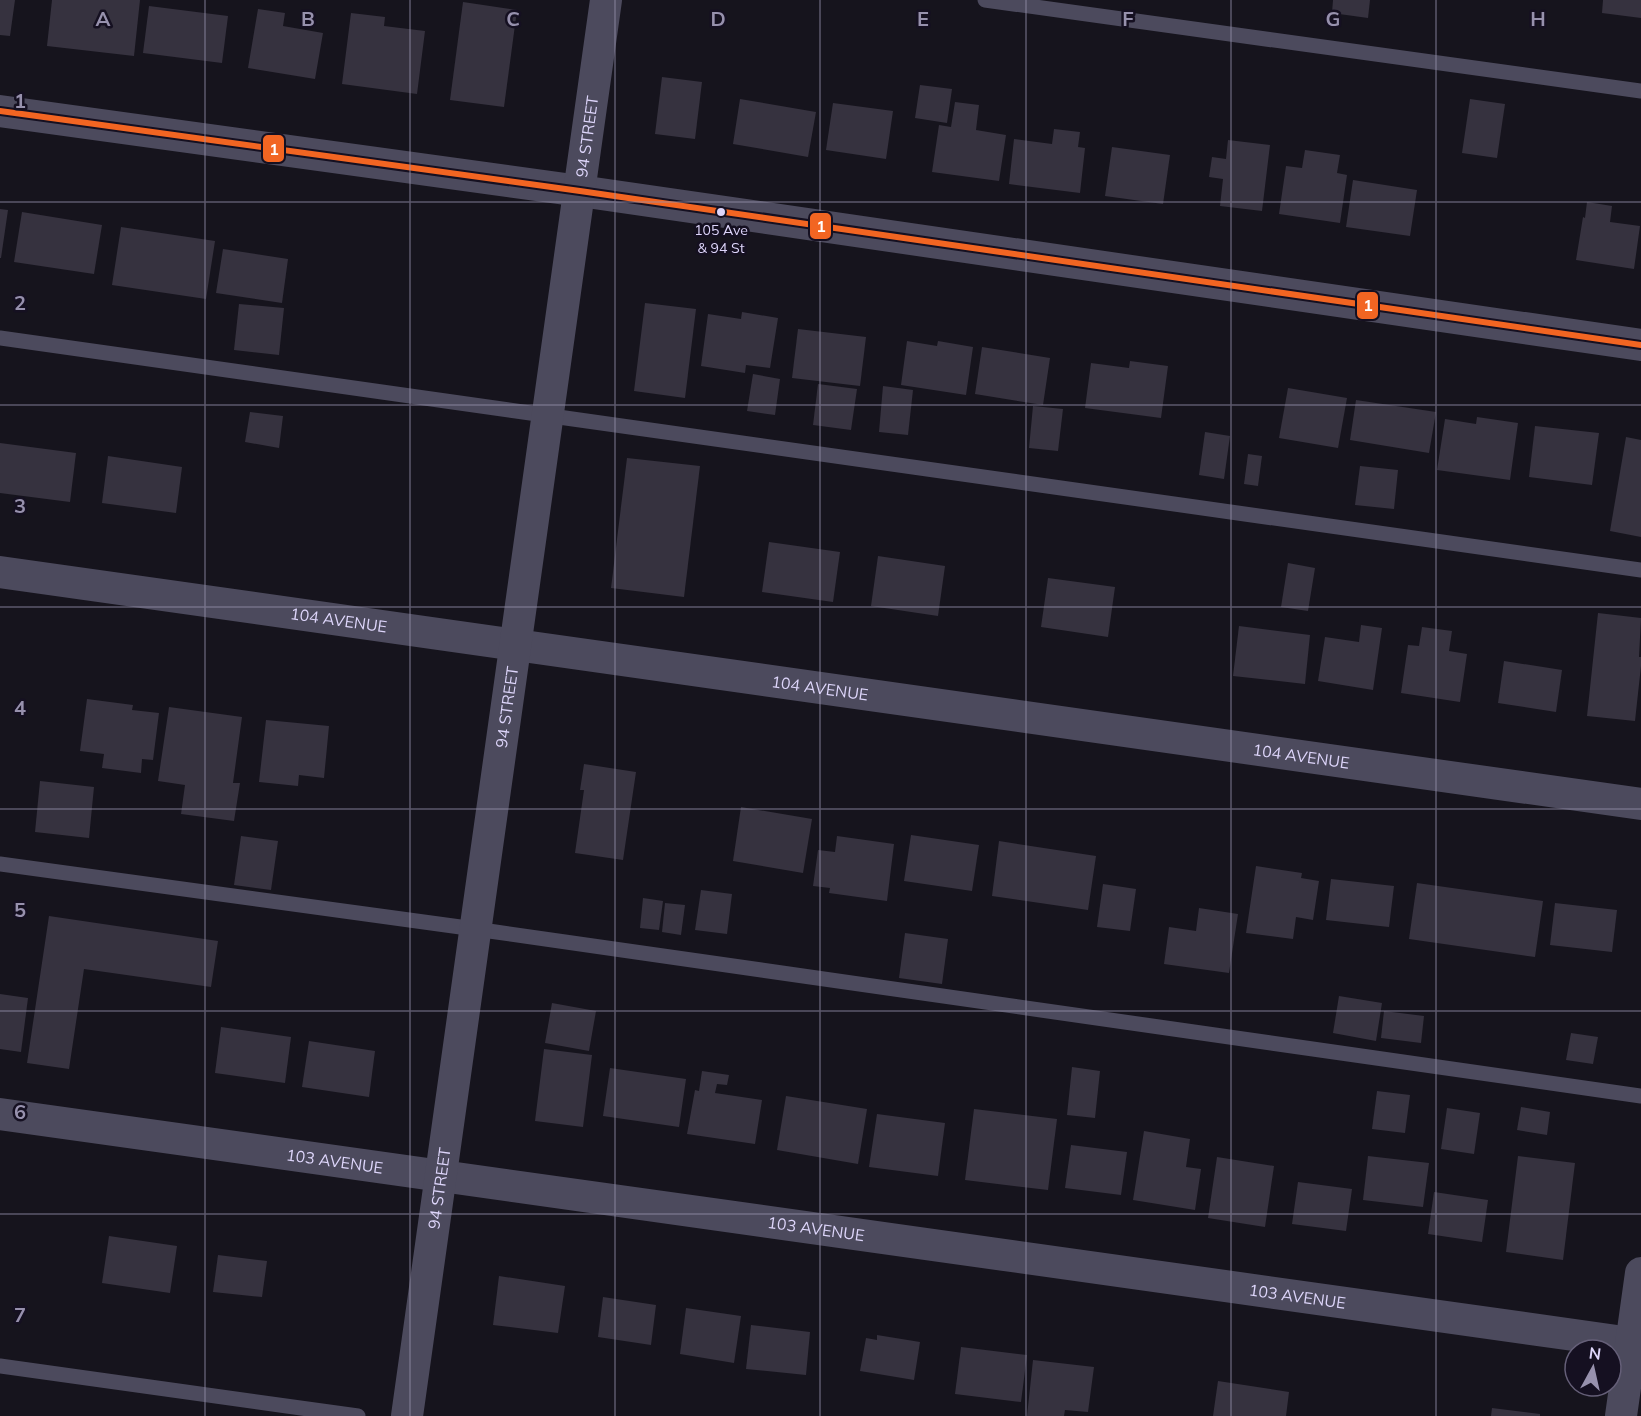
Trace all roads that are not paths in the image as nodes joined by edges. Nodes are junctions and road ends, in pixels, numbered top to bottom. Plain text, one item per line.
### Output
1 (606, 0) edge
2 (985, 0) edge
3 (1641, 91) edge
4 (0, 111) edge
5 (580, 192) junction
6 (0, 338) edge
7 (1641, 345) edge
8 (548, 415) junction
9 (1641, 570) edge
10 (0, 572) edge
11 (516, 646) junction
12 (1641, 804) edge
13 (0, 864) edge
14 (475, 929) junction
15 (1641, 1096) edge
16 (0, 1114) edge
17 (441, 1176) junction
18 (1640, 1288) edge
19 (1631, 1343) junction
20 (0, 1366) edge
21 (358, 1416) edge
22 (407, 1416) edge
23 (1621, 1416) edge

1 - 5 street, 94 STREET
2 - 3 lane
4 - 5 street
5 - 7 street
5 - 8 street, 94 STREET
6 - 8 lane
8 - 9 lane
8 - 11 street, 94 STREET
10 - 11 street, 104 AVENUE
11 - 12 street, 104 AVENUE
11 - 14 street, 94 STREET
13 - 14 lane
14 - 15 lane
14 - 17 street, 94 STREET
16 - 17 street, 103 AVENUE
17 - 19 street, 103 AVENUE
17 - 22 street, 94 STREET
18 - 19 street
19 - 23 street
20 - 21 lane

